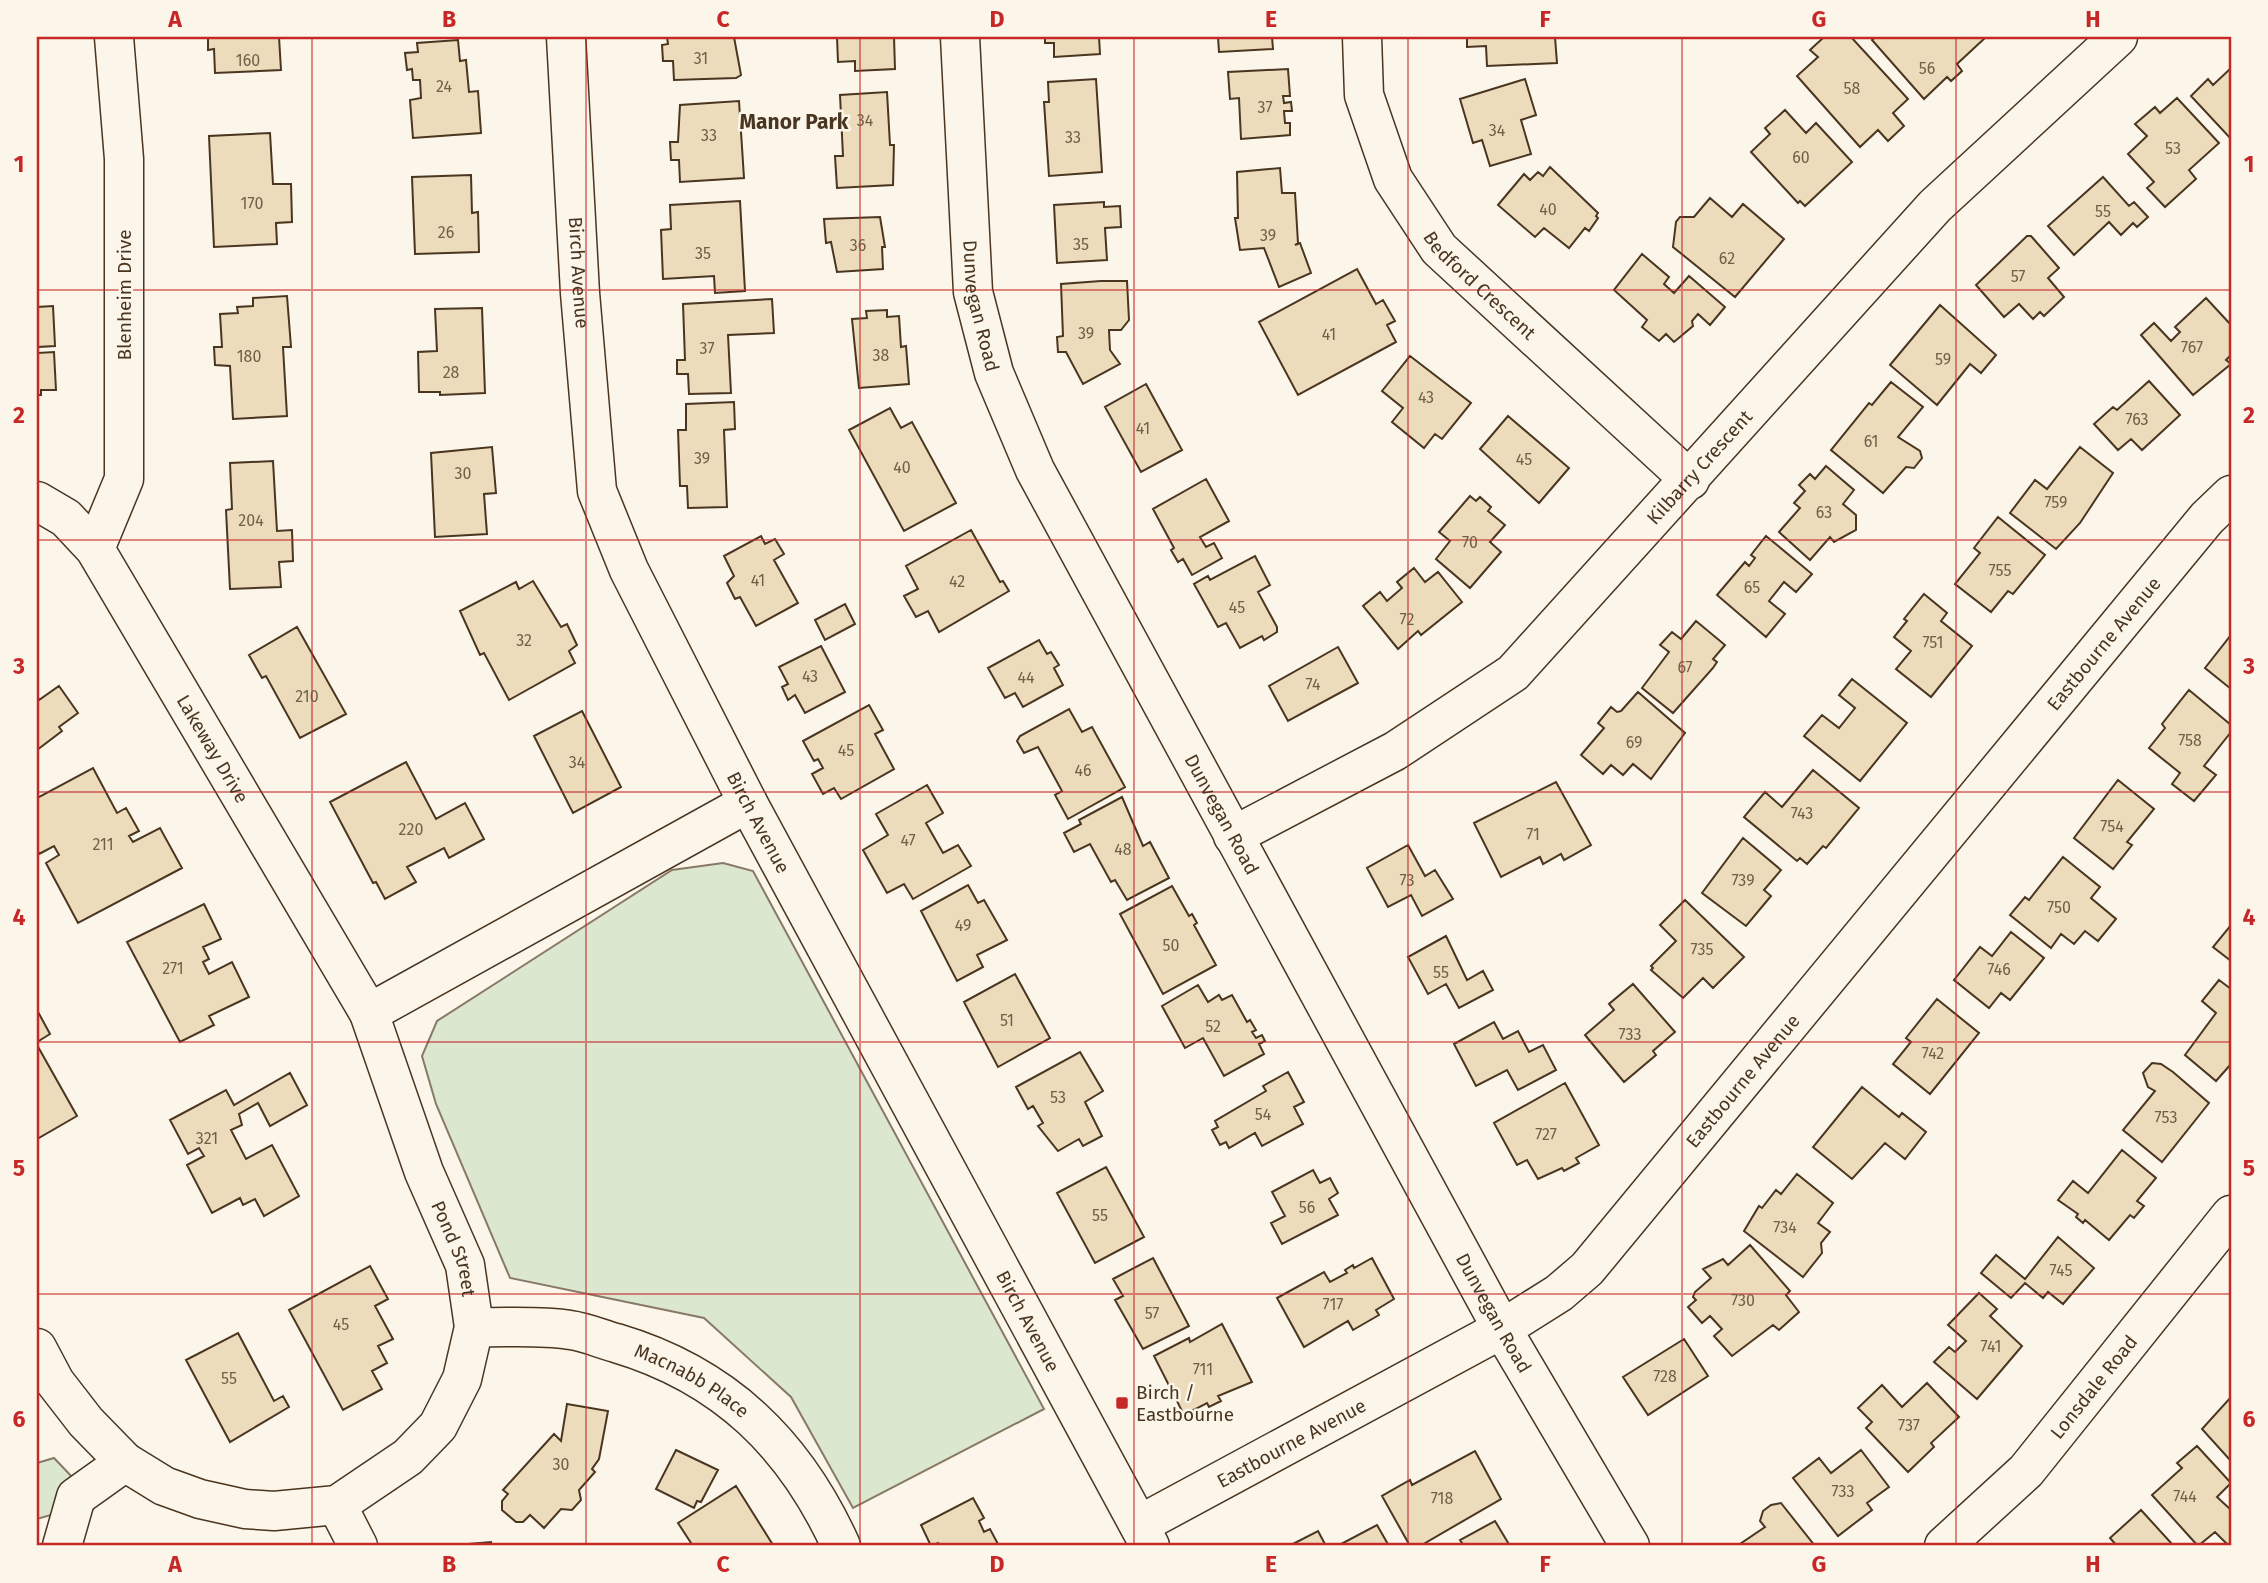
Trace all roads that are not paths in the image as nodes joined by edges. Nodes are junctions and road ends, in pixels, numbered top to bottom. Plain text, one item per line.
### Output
1 (114, 37) edge
2 (566, 37) edge
3 (960, 37) edge
4 (1362, 37) edge
5 (2118, 37) edge
6 (1690, 480) junction
7 (2231, 495) edge
8 (37, 501) edge
9 (95, 549) junction
10 (748, 803) junction
11 (1233, 836) junction
12 (369, 1013) junction
13 (2231, 1215) edge
14 (474, 1327) junction
15 (1502, 1329) junction
16 (37, 1348) edge
17 (125, 1462) junction
18 (337, 1505) junction
19 (1145, 1536) edge
20 (62, 1546) edge
21 (358, 1546) edge
22 (841, 1546) edge
23 (1630, 1546) edge
24 (1944, 1546) edge

1 - 9 street, Blenheim Drive
2 - 10 street, Birch Avenue
3 - 11 street, Dunvegan Road
4 - 6 street, Bedford Crescent
5 - 6 street, Kilbarry Crescent
6 - 11 street, Kilbarry Crescent
7 - 15 street, Eastbourne Avenue
8 - 9 street, Lakeway Drive
9 - 12 street, Lakeway Drive
10 - 12 street
10 - 19 street, Birch Avenue
11 - 15 street, Dunvegan Road
12 - 14 street, Pond Street
13 - 24 street, Lonsdale Road
14 - 18 street, Pond Street
14 - 22 street, Macnabb Place
15 - 19 street, Eastbourne Avenue
15 - 23 street, Dunvegan Road
16 - 17 street, Pond Street
17 - 18 street, Pond Street
17 - 20 street
18 - 21 street

